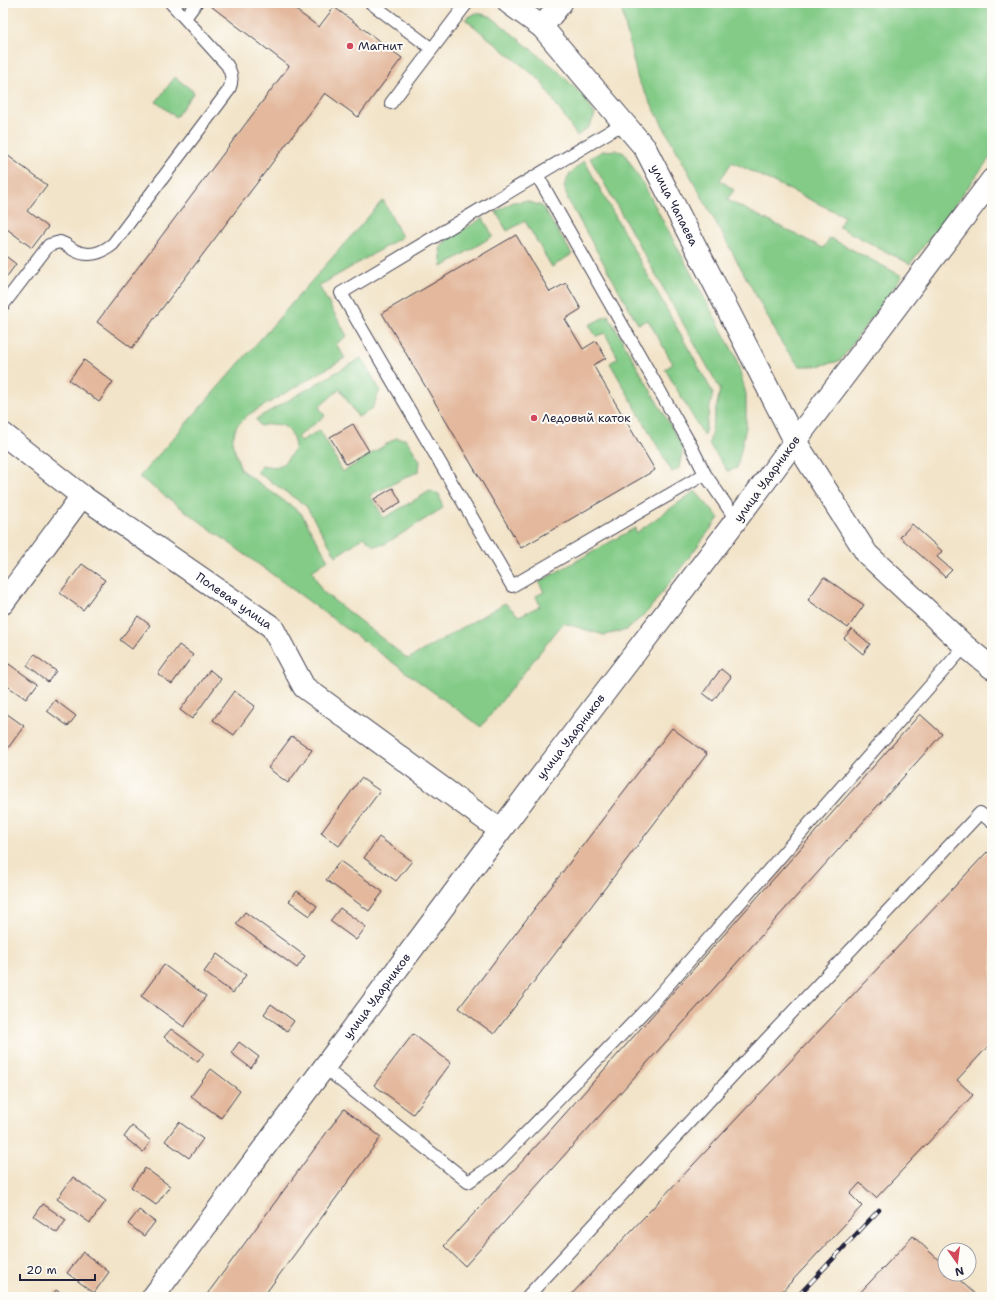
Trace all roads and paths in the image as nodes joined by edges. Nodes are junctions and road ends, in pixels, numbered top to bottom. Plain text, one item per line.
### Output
1 (171, 3) edge
2 (196, 3) edge
3 (371, 3) edge
4 (467, 3) edge
5 (509, 3) edge
6 (561, 3) edge
7 (185, 18) junction
8 (542, 27) junction
9 (432, 49) junction
10 (391, 103) dead end
11 (624, 124) junction
12 (538, 175) junction
13 (992, 180) edge
14 (3, 305) edge
15 (3, 434) edge
16 (795, 440) junction
17 (705, 474) junction
18 (82, 496) junction
19 (737, 521) junction
20 (3, 603) edge
21 (965, 646) junction
22 (992, 668) edge
23 (992, 822) edge
24 (500, 830) junction
25 (325, 1068) junction
26 (152, 1297) edge
27 (527, 1297) edge

1 - 7 lane
2 - 7 lane
3 - 9 lane
4 - 9 lane
5 - 8 main road, улица Чапаева
6 - 8 main road
7 - 14 lane
8 - 11 main road, улица Чапаева
9 - 10 lane
11 - 12 lane
11 - 16 main road, улица Чапаева
12 - 17 lane
12 - 17 lane
13 - 16 main road, улица Ударников
15 - 18 main road, Полевая улица
16 - 19 main road, улица Ударников
16 - 21 main road, улица Чапаева
17 - 19 lane
18 - 20 main road
18 - 24 main road, Полевая улица
19 - 24 main road, улица Ударников
21 - 22 main road, улица Чапаева
21 - 25 lane
23 - 27 lane
24 - 25 main road, улица Ударников
25 - 26 main road, улица Ударников

